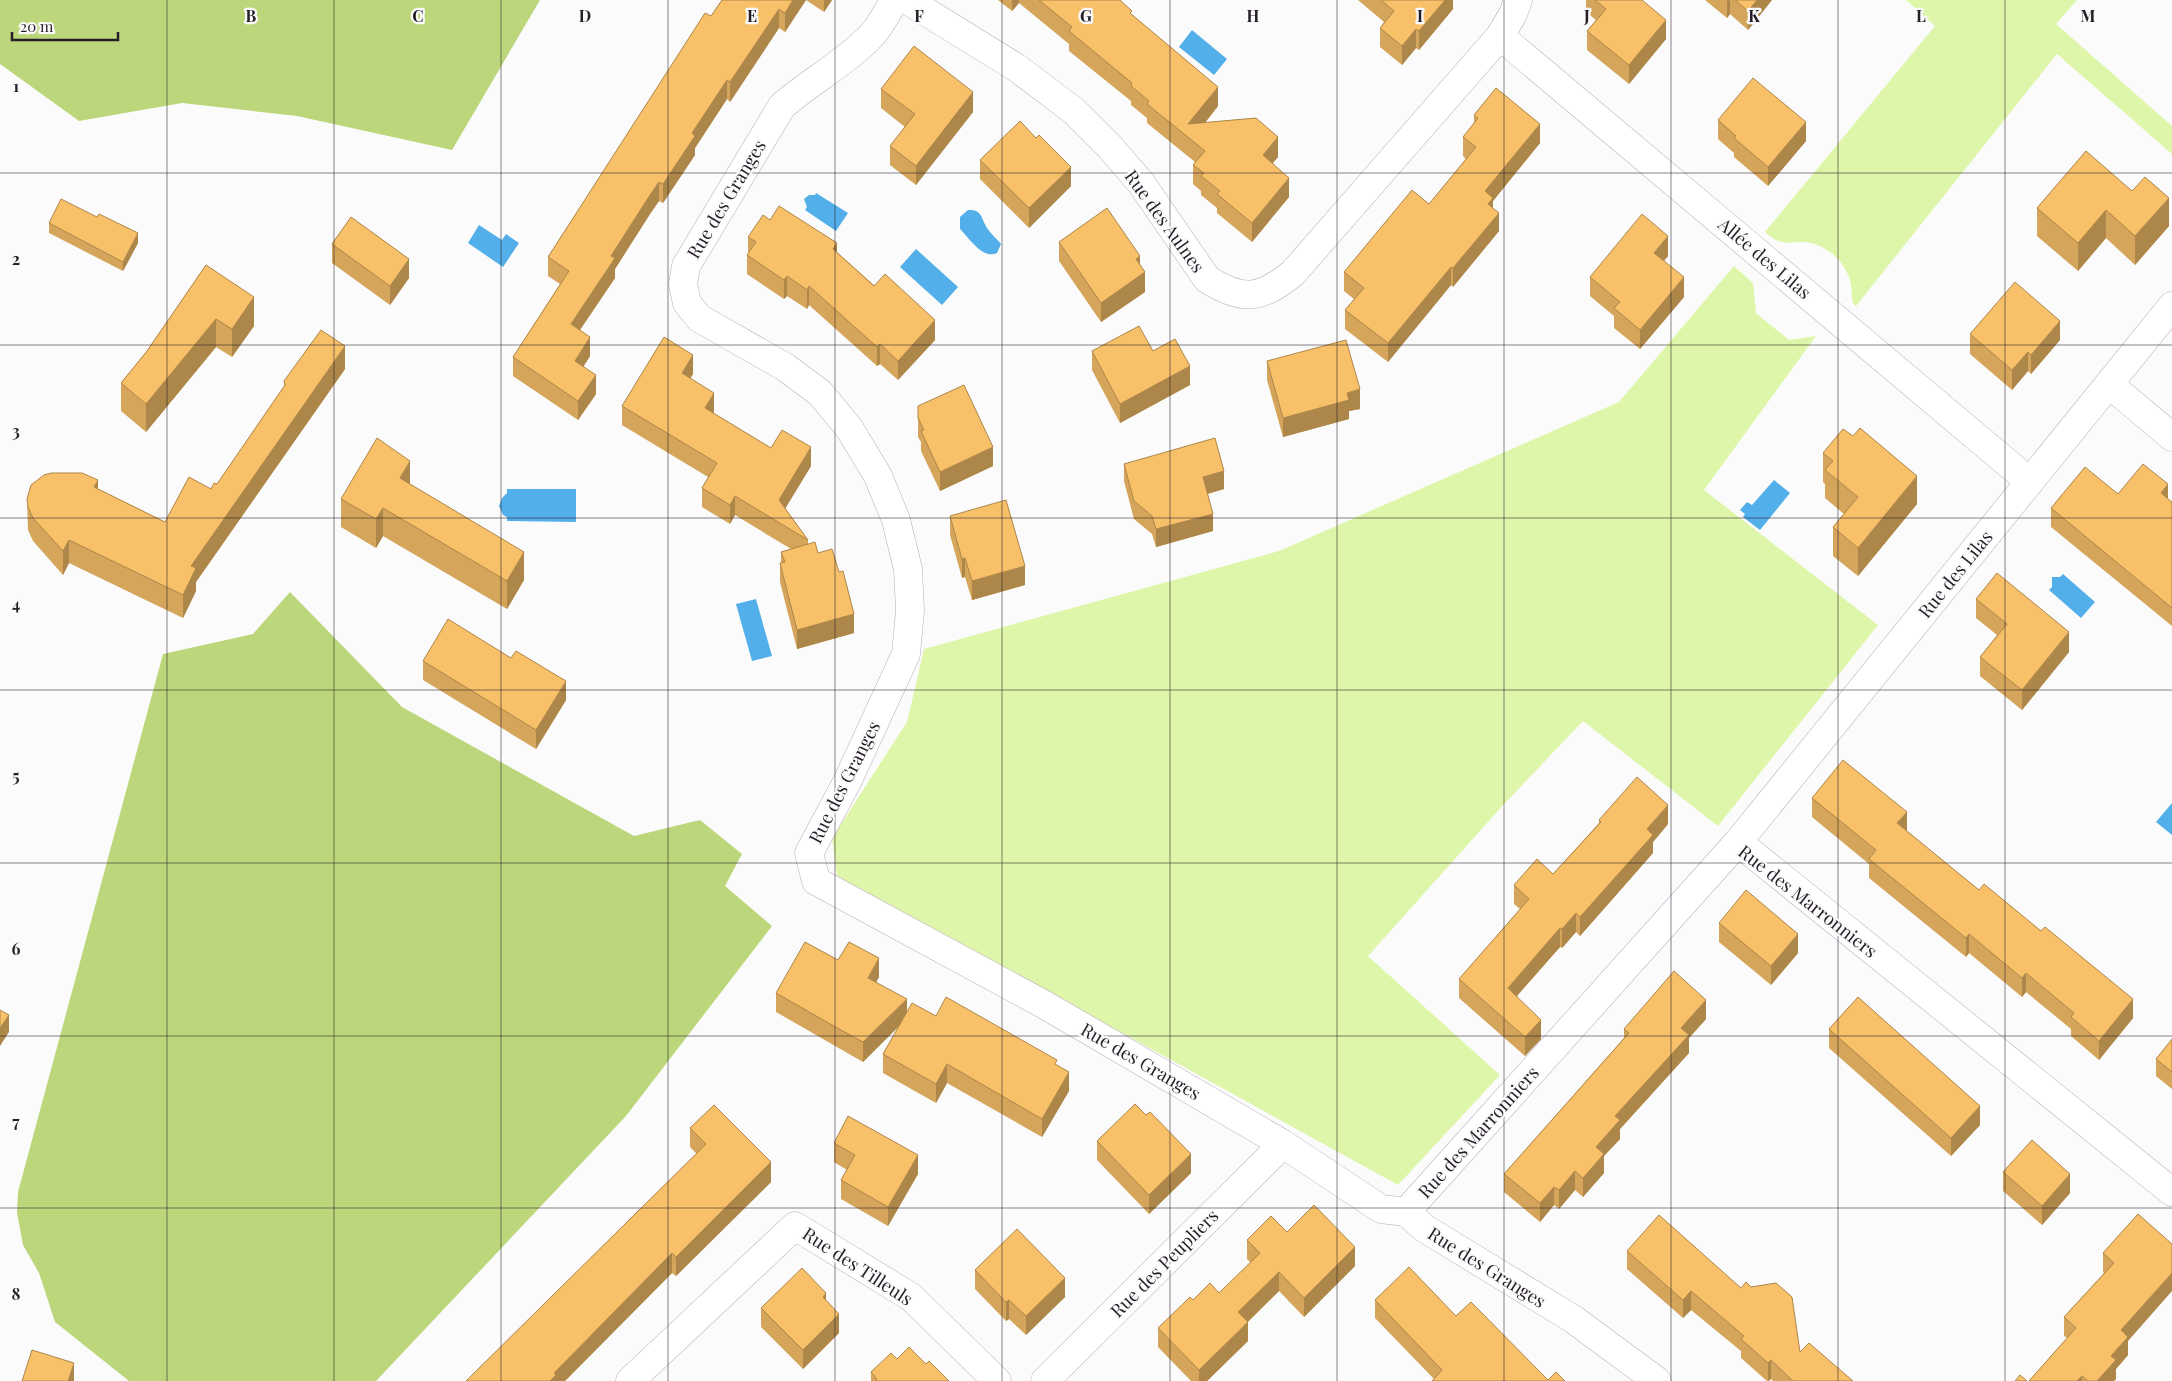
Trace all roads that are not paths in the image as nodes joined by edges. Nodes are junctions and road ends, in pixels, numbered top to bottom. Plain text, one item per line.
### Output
1 (895, 0) edge
2 (907, 0) edge
3 (1518, 0) edge
4 (1500, 36) junction
5 (2172, 306) edge
6 (2109, 384) junction
7 (2172, 437) edge
8 (2030, 482) junction
9 (1738, 842) junction
10 (1283, 1144) junction
11 (2172, 1192) edge
12 (1406, 1212) junction
13 (630, 1381) edge
14 (997, 1381) edge
15 (1045, 1381) edge
16 (1657, 1381) edge

1 - 10 street, Rue des Granges
2 - 4 street, Rue des Aulnes
3 - 4 street, Rue des Aulnes
4 - 8 street, Allée des Lilas
5 - 6 street, Rue des Lilas
6 - 7 street
6 - 8 street, Rue des Lilas
8 - 9 street, Rue des Lilas
9 - 11 street, Rue des Marronniers
9 - 12 street, Rue des Marronniers
10 - 12 street, Rue des Granges
10 - 15 street, Rue des Peupliers
12 - 16 street, Rue des Granges
13 - 14 street, Rue des Tilleuls

